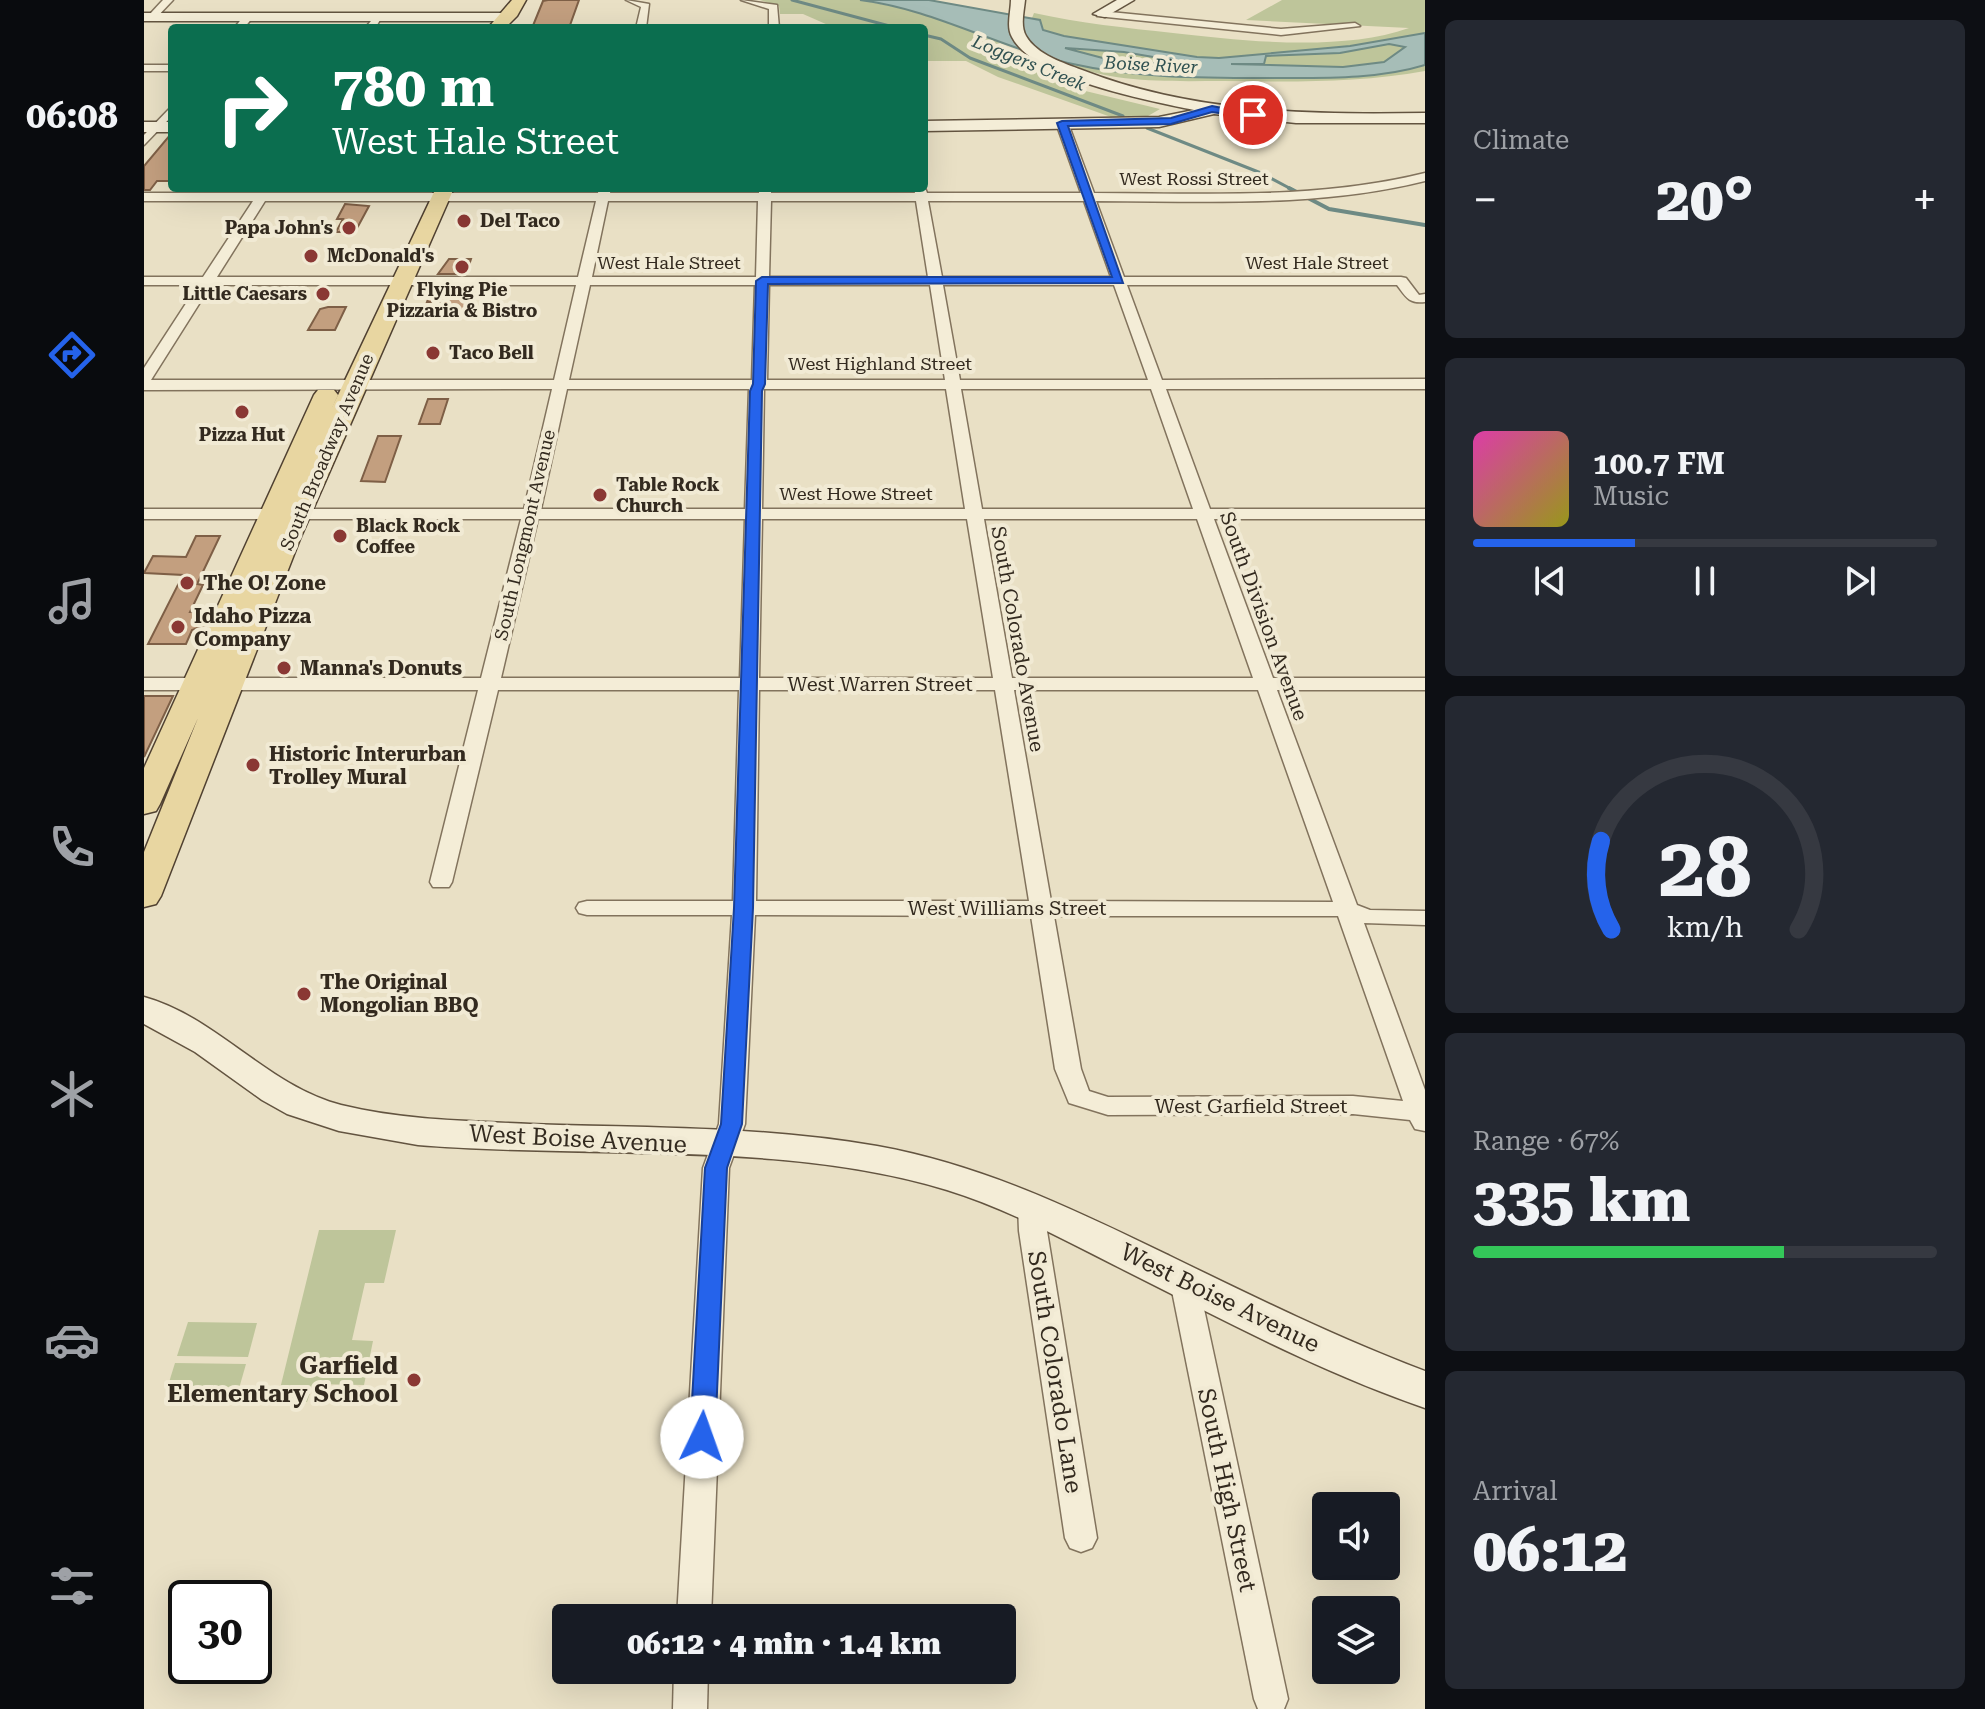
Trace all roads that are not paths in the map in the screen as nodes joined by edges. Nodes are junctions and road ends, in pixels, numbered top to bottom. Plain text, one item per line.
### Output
1 (168, 0) edge
2 (519, 0) edge
3 (631, 0) edge
4 (746, 0) edge
5 (1127, 0) edge
6 (1018, 2) edge
7 (1002, 5) dead end
8 (1100, 14) joint
9 (148, 17) edge
10 (244, 22) edge
11 (374, 22) edge
12 (505, 23) edge
13 (642, 24) edge
14 (774, 24) edge
15 (1355, 26) dead end
16 (144, 68) edge
17 (168, 68) edge
18 (1055, 71) junction
19 (1212, 109) junction
20 (1425, 118) edge
21 (928, 123) edge
22 (1062, 123) junction
23 (158, 127) edge
24 (144, 142) edge
25 (1425, 177) edge
26 (432, 192) edge
27 (604, 192) edge
28 (765, 192) edge
29 (920, 192) edge
30 (1087, 196) junction
31 (144, 197) edge
32 (261, 197) junction
33 (1119, 280) junction
34 (144, 281) edge
35 (207, 281) junction
36 (389, 281) junction
37 (584, 281) junction
38 (762, 281) junction
39 (935, 281) junction
40 (1425, 298) edge
41 (144, 382) edge
42 (561, 384) junction
43 (759, 384) junction
44 (953, 384) junction
45 (1156, 384) junction
46 (1425, 384) edge
47 (344, 385) junction
48 (144, 514) edge
49 (286, 514) junction
50 (531, 514) junction
51 (755, 514) junction
52 (975, 514) junction
53 (1204, 514) junction
54 (1425, 514) edge
55 (144, 684) edge
56 (211, 684) junction
57 (490, 684) junction
58 (750, 684) junction
59 (1003, 684) junction
60 (1266, 684) junction
61 (1425, 684) edge
62 (144, 804) edge
63 (441, 882) dead end
64 (144, 896) edge
65 (587, 908) dead end
66 (744, 908) junction
67 (1041, 908) junction
68 (1347, 909) junction
69 (1425, 918) edge
70 (144, 1009) edge
71 (1078, 1097) joint
72 (1424, 1116) edge
73 (724, 1146) junction
74 (1032, 1206) junction
75 (1184, 1281) junction
76 (1425, 1390) edge
77 (1081, 1538) dead end
78 (695, 1604) edge
79 (691, 1684) edge
80 (1271, 1699) dead end
81 (690, 1709) edge

1 - 9 street
2 - 12 main road
3 - 13 street
4 - 14 street
5 - 8 street
6 - 18 street
7 - 18 street
8 - 15 street
9 - 10 street
10 - 11 street
11 - 12 street
16 - 17 street
18 - 19 street
19 - 20 street
19 - 22 street
21 - 22 street
22 - 30 street, South Division Avenue
23 - 24 street
25 - 30 street, West Rossi Street
26 - 27 street, West Rossi Street
26 - 32 street, West Rossi Street
26 - 36 main road, South Broadway Avenue
27 - 28 street, West Rossi Street
27 - 37 street, South Longmont Avenue
28 - 29 street, West Rossi Street
28 - 38 street
29 - 30 street, West Rossi Street
29 - 39 street, South Colorado Avenue
30 - 33 street, South Division Avenue
31 - 32 street, West Rossi Street
32 - 35 street
33 - 39 street, West Hale Street
33 - 40 street, West Hale Street
33 - 45 street, South Division Avenue
34 - 35 street, West Hale Street
35 - 36 street, West Hale Street
35 - 41 street
36 - 37 street, West Hale Street
36 - 47 main road, South Broadway Avenue
37 - 38 street, West Hale Street
37 - 42 street, South Longmont Avenue
38 - 39 street, West Hale Street
38 - 43 street
39 - 44 street, South Colorado Avenue
41 - 47 street, West Highland Street
42 - 43 street, West Highland Street
42 - 47 street, West Highland Street
42 - 50 street, South Longmont Avenue
43 - 44 street, West Highland Street
43 - 51 street
44 - 45 street, West Highland Street
44 - 52 street, South Colorado Avenue
45 - 46 street, West Highland Street
45 - 53 street, South Division Avenue
47 - 49 main road, South Broadway Avenue
48 - 49 street, West Howe Street
49 - 50 street, West Howe Street
49 - 56 main road, South Broadway Avenue
50 - 51 street, West Howe Street
50 - 57 street, South Longmont Avenue
51 - 52 street, West Howe Street
51 - 58 street
52 - 53 street, West Howe Street
52 - 59 street, South Colorado Avenue
53 - 54 street, West Howe Street
53 - 60 street, South Division Avenue
55 - 56 street, West Warren Street
56 - 57 street, West Warren Street
56 - 62 main road, South Broadway Avenue
56 - 64 main road, South Broadway Avenue
57 - 58 street, West Warren Street
57 - 63 street, South Longmont Avenue
58 - 59 street, West Warren Street
58 - 66 street
59 - 60 street, West Warren Street
59 - 67 street, South Colorado Avenue
60 - 61 street, West Warren Street
60 - 68 street, South Division Avenue
65 - 66 street, West Williams Street
66 - 67 street, West Williams Street
66 - 73 street
67 - 68 street, West Williams Street
67 - 71 street, South Colorado Avenue
68 - 69 street, West Williams Street
68 - 72 street, South Division Avenue
70 - 73 street, West Boise Avenue
71 - 72 street, West Garfield Street
73 - 74 street, West Boise Avenue
73 - 78 street
74 - 75 street, West Boise Avenue
74 - 77 street, South Colorado Lane
75 - 76 street, West Boise Avenue
75 - 80 street, South High Street
79 - 81 street

